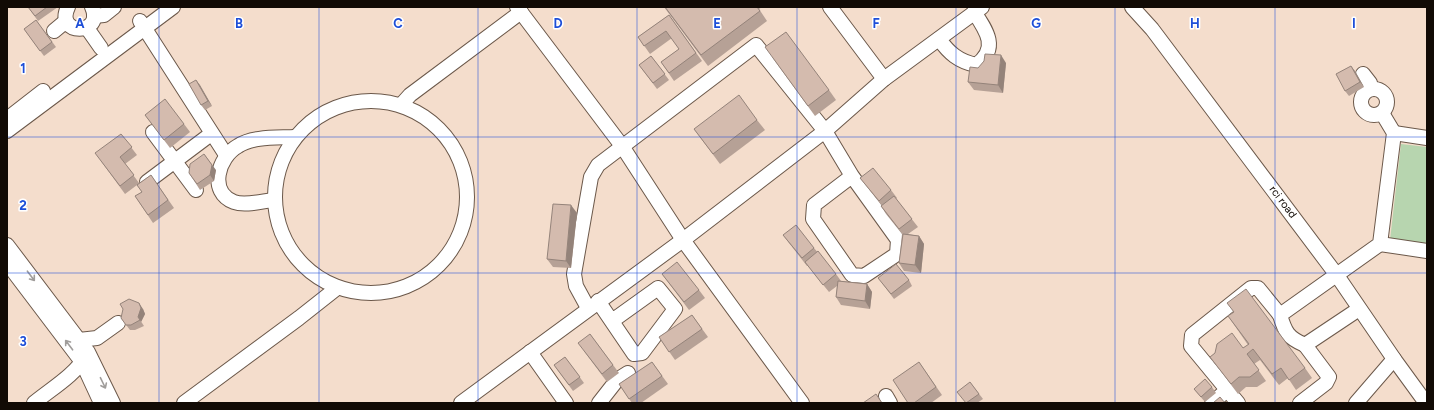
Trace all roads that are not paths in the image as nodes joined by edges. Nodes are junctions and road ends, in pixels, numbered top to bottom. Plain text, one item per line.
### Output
1 (68, 7) edge
2 (114, 7) edge
3 (157, 7) edge
4 (173, 7) edge
5 (830, 7) edge
6 (1132, 7) edge
7 (978, 9) edge
8 (519, 10) edge
9 (91, 17) edge
10 (66, 21) junction
11 (142, 24) junction
12 (54, 31) dead end
13 (938, 38) junction
14 (101, 48) junction
15 (1364, 74) dead end
16 (884, 79) junction
17 (1372, 89) junction
18 (401, 105) junction
19 (1382, 112) junction
20 (7, 118) edge
21 (7, 131) edge
22 (825, 131) junction
23 (154, 132) edge
24 (1394, 132) junction
25 (211, 134) junction
26 (295, 137) junction
27 (1427, 138) edge
28 (622, 146) junction
29 (226, 155) junction
30 (175, 161) junction
31 (852, 176) junction
32 (147, 182) edge
33 (196, 190) edge
34 (274, 200) junction
35 (683, 240) junction
36 (1380, 244) junction
37 (7, 245) edge
38 (1427, 251) edge
39 (7, 263) edge
40 (1336, 274) junction
41 (337, 288) junction
42 (593, 305) junction
43 (1359, 309) junction
44 (1280, 314) junction
45 (612, 321) junction
46 (118, 323) dead end
47 (79, 340) junction
48 (1305, 346) junction
49 (530, 352) junction
50 (85, 357) junction
51 (1394, 360) junction
52 (628, 372) dead end
53 (1227, 390) junction
54 (34, 403) edge
55 (101, 403) edge
56 (113, 403) edge
57 (184, 403) edge
58 (461, 403) edge
59 (566, 403) edge
60 (599, 403) edge
61 (802, 403) edge
62 (1212, 403) edge
63 (1238, 403) edge
64 (1300, 403) edge
65 (1356, 403) edge
66 (1426, 403) edge

1 - 10 lane
2 - 9 lane
3 - 11 lane
4 - 11 lane
5 - 16 lane
6 - 40 lane, rci road
7 - 13 lane
7 - 13 lane
8 - 18 lane
8 - 28 lane
9 - 10 lane
9 - 14 lane
10 - 12 lane
11 - 14 lane
11 - 21 lane
11 - 25 lane
13 - 16 lane
14 - 20 lane
15 - 17 lane
16 - 22 lane
17 - 19 lane
17 - 19 lane
18 - 26 lane
18 - 41 lane
19 - 24 lane
22 - 28 lane
22 - 31 lane
22 - 35 lane
23 - 30 lane
24 - 27 lane
24 - 36 lane
25 - 29 lane
25 - 30 lane
26 - 29 lane
26 - 34 lane
28 - 35 lane
28 - 42 lane
29 - 34 lane
30 - 32 lane
30 - 33 lane
31 - 31 lane
34 - 41 lane
35 - 42 lane
35 - 61 lane
36 - 38 lane
36 - 40 lane
37 -> 47 lane
50 -> 39 lane
40 - 43 lane, rci road
40 - 44 lane
41 - 57 lane
42 - 45 lane
42 - 49 lane
43 - 48 lane
43 - 51 lane, rci road
44 - 48 lane
44 - 53 lane
45 - 45 lane
46 - 47 lane
47 - 50 lane
48 - 64 lane
49 - 58 lane
49 - 59 lane
50 - 54 lane
50 - 55 lane
50 -> 56 lane
51 - 65 lane
51 - 66 lane, rci road
52 - 60 lane
53 - 62 lane
53 - 63 lane

